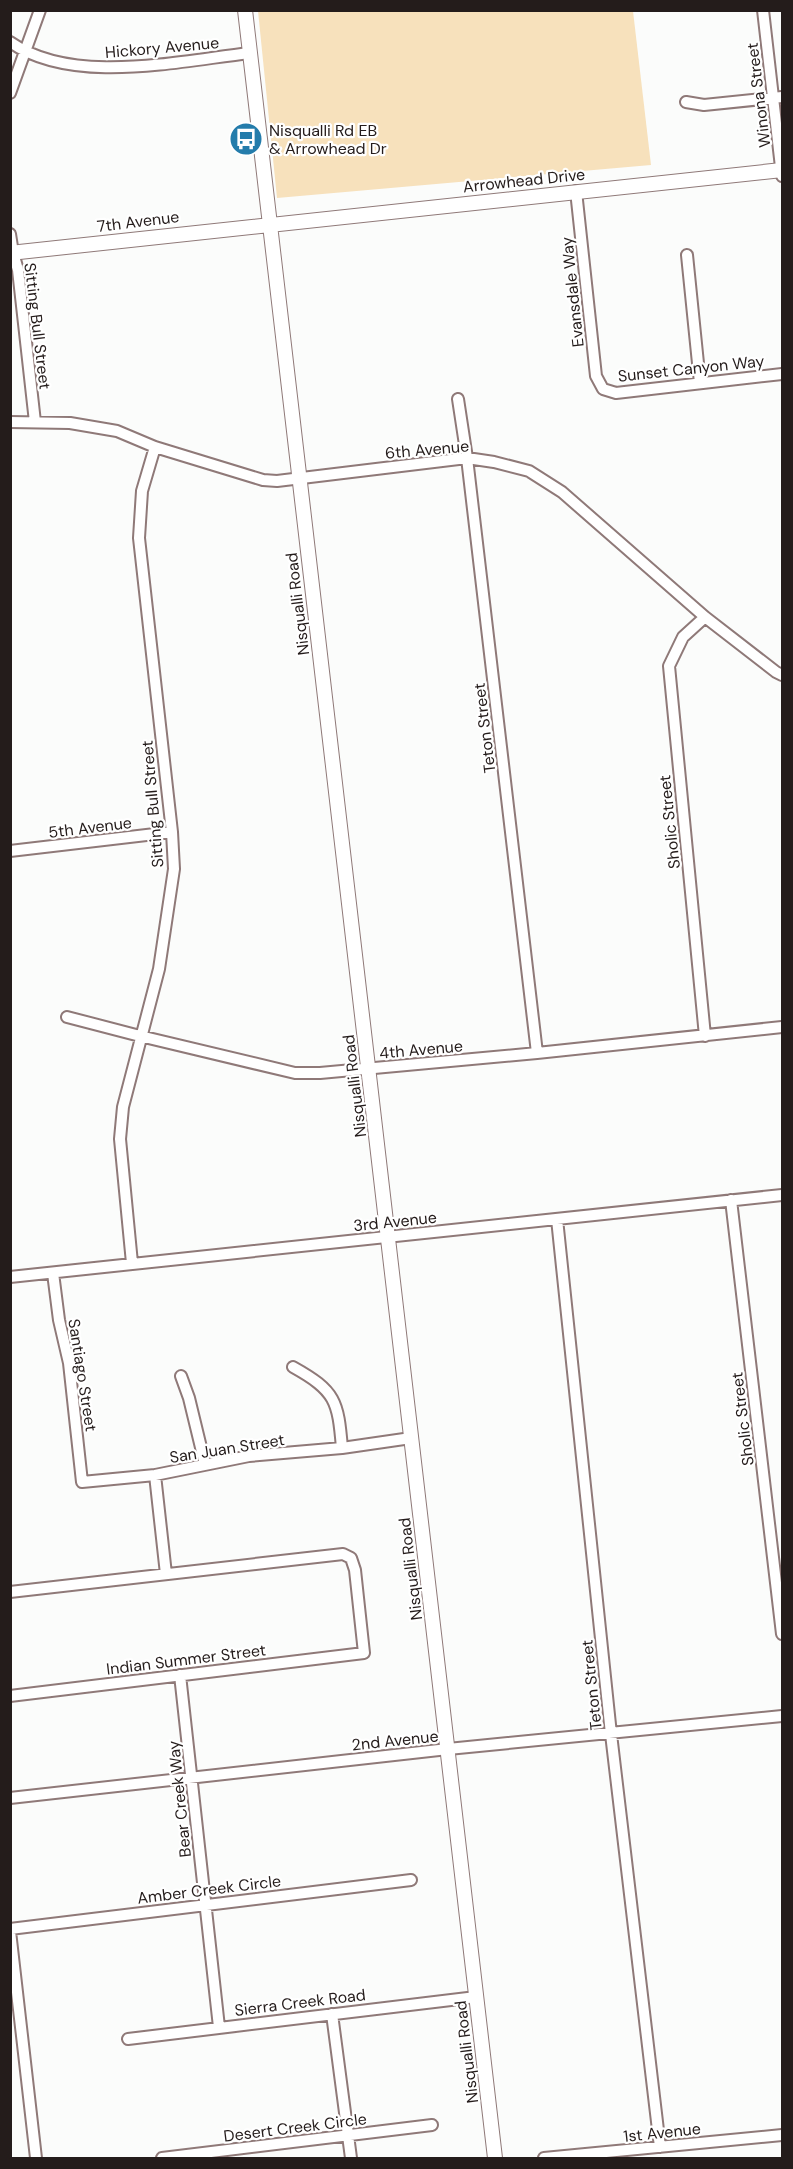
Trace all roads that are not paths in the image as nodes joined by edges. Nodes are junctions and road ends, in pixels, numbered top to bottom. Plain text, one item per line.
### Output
1 (40, 10) edge
2 (244, 10) edge
3 (763, 10) edge
4 (10, 42) edge
5 (26, 53) junction
6 (249, 53) junction
7 (10, 93) edge
8 (778, 97) edge
9 (686, 102) dead end
10 (782, 170) edge
11 (783, 176) edge
12 (576, 191) junction
13 (269, 224) junction
14 (10, 234) edge
15 (12, 253) edge
16 (687, 255) dead end
17 (783, 374) edge
18 (700, 383) junction
19 (603, 389) joint
20 (458, 399) dead end
21 (10, 422) edge
22 (35, 422) junction
23 (155, 447) junction
24 (467, 458) junction
25 (299, 478) junction
26 (705, 617) junction
27 (783, 675) edge
28 (172, 832) junction
29 (10, 851) edge
30 (68, 1017) dead end
31 (783, 1027) edge
32 (140, 1036) junction
33 (705, 1036) junction
34 (537, 1053) junction
35 (368, 1069) junction
36 (783, 1195) edge
37 (730, 1200) junction
38 (557, 1219) junction
39 (387, 1237) junction
40 (132, 1263) junction
41 (53, 1273) junction
42 (10, 1277) edge
43 (294, 1367) dead end
44 (181, 1376) dead end
45 (411, 1438) junction
46 (342, 1448) junction
47 (205, 1464) junction
48 (155, 1475) junction
49 (82, 1482) joint
50 (166, 1574) junction
51 (10, 1592) edge
52 (783, 1634) edge
53 (180, 1675) junction
54 (10, 1695) edge
55 (783, 1716) edge
56 (611, 1734) junction
57 (448, 1749) junction
58 (191, 1779) junction
59 (10, 1798) edge
60 (411, 1880) dead end
61 (205, 1904) junction
62 (10, 1930) edge
63 (476, 1997) junction
64 (332, 2014) junction
65 (219, 2027) junction
66 (128, 2038) dead end
67 (432, 2125) dead end
68 (783, 2135) edge
69 (348, 2136) junction
70 (660, 2147) junction
71 (36, 2158) edge
72 (162, 2158) edge
73 (351, 2158) edge
74 (495, 2158) edge
75 (544, 2158) edge

1 - 5 street
2 - 6 main road, Nisqualli Road
3 - 8 street, Winona Street
4 - 5 street, Hickory Avenue
5 - 6 street, Hickory Avenue
5 - 7 street
6 - 13 main road, Nisqualli Road
8 - 9 street
8 - 10 street, Winona Street
10 - 11 street, Winona Street
10 - 12 main road, Arrowhead Drive
12 - 13 main road, Arrowhead Drive
12 - 19 street, Evansdale Way
13 - 15 main road, 7th Avenue
13 - 25 main road, Nisqualli Road
14 - 15 street, Sitting Bull Street
15 - 22 street, Sitting Bull Street
16 - 18 street
17 - 18 street, Sunset Canyon Way
18 - 19 street, Sunset Canyon Way
20 - 24 street, Teton Street
21 - 22 street, 6th Avenue
22 - 23 street, 6th Avenue
23 - 25 street, 6th Avenue
23 - 28 street, Sitting Bull Street
24 - 25 street, 6th Avenue
24 - 26 street, 6th Avenue
24 - 34 street, Teton Street
25 - 35 main road, Nisqualli Road
26 - 27 street, 6th Avenue
26 - 33 street, Sholic Street
28 - 29 street, 5th Avenue
28 - 32 street, Sitting Bull Street
30 - 32 street, 4th Avenue
31 - 33 street, 4th Avenue
32 - 35 street, 4th Avenue
32 - 40 street, Sitting Bull Street
33 - 34 street, 4th Avenue
34 - 35 street, 4th Avenue
35 - 39 main road, Nisqualli Road
36 - 37 street, 3rd Avenue
37 - 38 street, 3rd Avenue
37 - 52 street, Sholic Street
38 - 39 street, 3rd Avenue
38 - 56 street, Teton Street
39 - 40 street, 3rd Avenue
39 - 45 main road, Nisqualli Road
40 - 41 street, 3rd Avenue
41 - 42 street, 3rd Avenue
41 - 49 street, Santiago Street
43 - 46 street
44 - 47 street
45 - 46 street, San Juan Street
45 - 57 main road, Nisqualli Road
46 - 47 street, San Juan Street
47 - 48 street, San Juan Street
48 - 49 street, San Juan Street
48 - 50 street
50 - 51 street
50 - 53 street, Indian Summer Street
53 - 54 street, Indian Summer Street
53 - 58 street, Bear Creek Way
55 - 56 street, 2nd Avenue
56 - 57 street, 2nd Avenue
56 - 70 street, Teton Street
57 - 58 street, 2nd Avenue
57 - 63 main road, Nisqualli Road
58 - 59 street, 2nd Avenue
58 - 61 street, Bear Creek Way
60 - 61 street, Amber Creek Circle
61 - 62 street, Amber Creek Circle
61 - 65 street, Bear Creek Way
62 - 71 street
63 - 64 street, Sierra Creek Road
63 - 74 main road, Nisqualli Road
64 - 65 street, Sierra Creek Road
64 - 69 street
65 - 66 street, Sierra Creek Road
67 - 69 street, Desert Creek Circle
68 - 70 street, 1st Avenue
69 - 72 street, Desert Creek Circle
69 - 73 street
70 - 75 street, 1st Avenue

